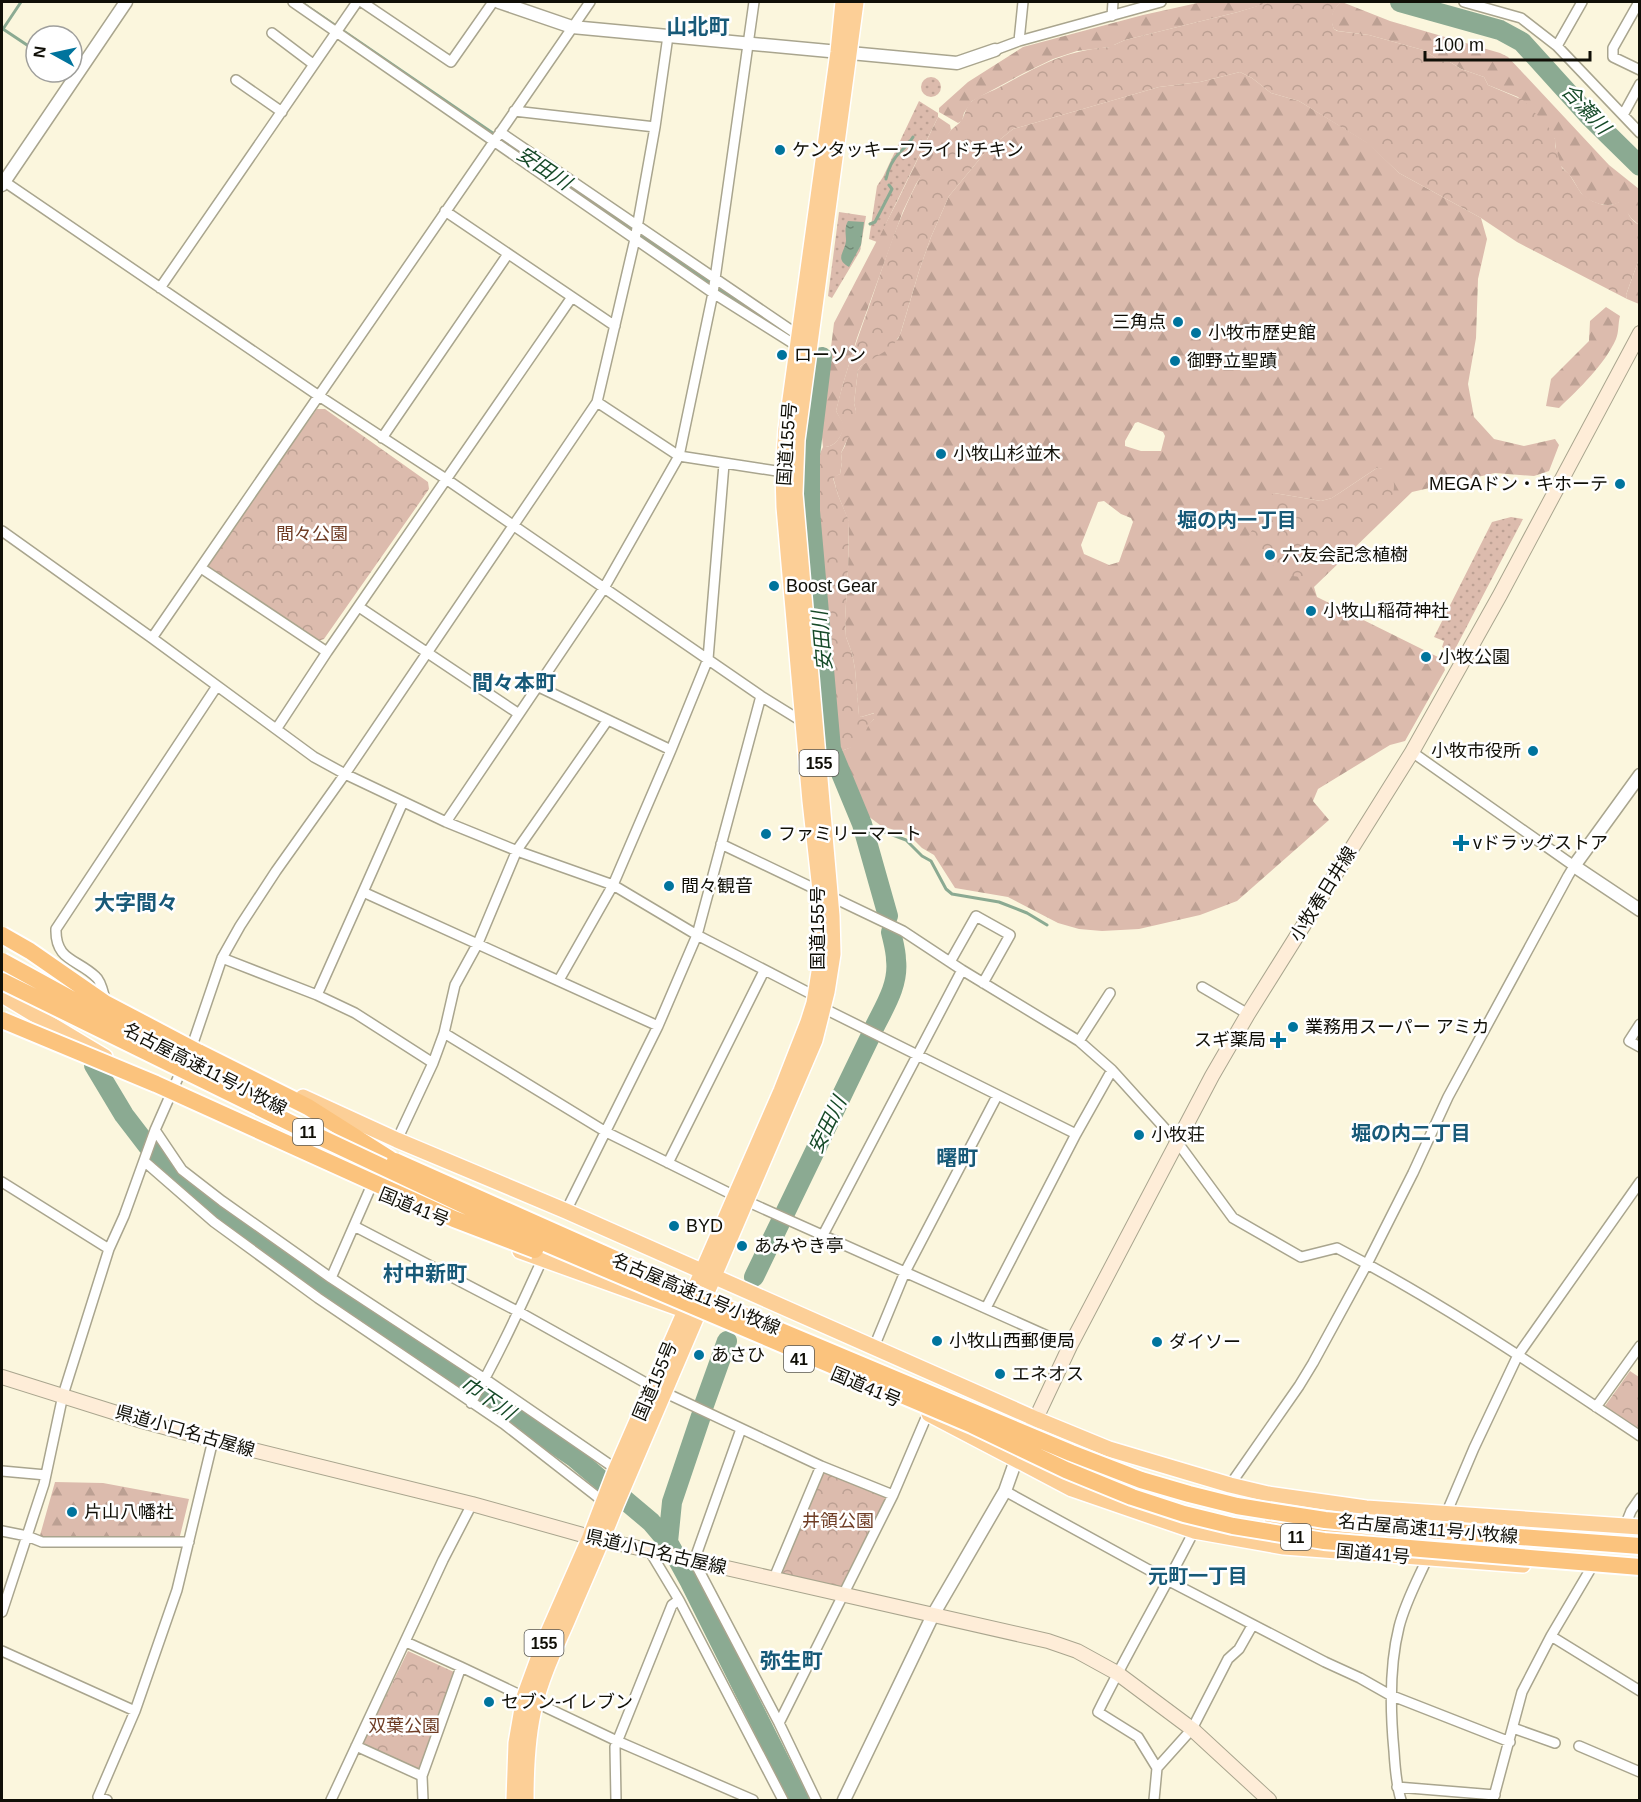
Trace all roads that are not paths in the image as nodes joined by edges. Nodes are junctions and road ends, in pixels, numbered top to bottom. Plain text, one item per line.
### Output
1 (126, 2) edge
2 (293, 2) edge
3 (357, 2) edge
4 (362, 2) edge
5 (493, 2) edge
6 (499, 2) edge
7 (590, 2) edge
8 (754, 2) edge
9 (843, 2) edge
10 (856, 2) edge
11 (1023, 2) edge
12 (1113, 2) edge
13 (1161, 2) edge
14 (1464, 2) edge
15 (1582, 2) edge
16 (1639, 2) edge
17 (1112, 16) junction
18 (572, 27) junction
19 (339, 28) junction
20 (272, 33) dead end
21 (668, 36) junction
22 (1019, 41) junction
23 (747, 44) junction
24 (1557, 46) junction
25 (995, 50) joint
26 (844, 53) junction
27 (313, 64) junction
28 (1640, 70) edge
29 (236, 80) dead end
30 (1640, 84) edge
31 (514, 111) junction
32 (282, 112) junction
33 (1623, 115) junction
34 (655, 127) junction
35 (500, 132) junction
36 (1640, 133) edge
37 (493, 141) junction
38 (541, 160) junction
39 (553, 168) junction
40 (535, 169) junction
41 (565, 176) junction
42 (547, 177) junction
43 (2, 183) edge
44 (559, 185) junction
45 (445, 211) junction
46 (638, 225) junction
47 (635, 238) junction
48 (508, 254) junction
49 (715, 278) junction
50 (160, 288) junction
51 (713, 292) junction
52 (572, 297) junction
53 (615, 326) junction
54 (1640, 333) edge
55 (798, 341) junction
56 (318, 396) junction
57 (597, 402) junction
58 (382, 438) junction
59 (679, 456) junction
60 (724, 464) junction
61 (783, 472) junction
62 (446, 479) junction
63 (514, 526) junction
64 (2, 531) edge
65 (201, 568) junction
66 (604, 588) junction
67 (359, 607) junction
68 (152, 638) junction
69 (327, 652) junction
70 (426, 652) junction
71 (708, 659) junction
72 (218, 686) junction
73 (538, 687) junction
74 (761, 696) junction
75 (519, 714) junction
76 (607, 721) junction
77 (803, 722) junction
78 (277, 728) junction
79 (671, 750) junction
80 (1412, 752) junction
81 (345, 774) junction
82 (1640, 775) edge
83 (403, 802) junction
84 (446, 822) junction
85 (721, 844) junction
86 (517, 850) junction
87 (1574, 866) junction
88 (613, 885) junction
89 (363, 892) junction
90 (825, 893) junction
91 (1640, 910) edge
92 (2, 935) edge
93 (697, 935) junction
94 (2, 943) edge
95 (478, 943) junction
96 (222, 958) junction
97 (2, 961) edge
98 (950, 962) junction
99 (962, 970) junction
100 (764, 971) junction
101 (559, 980) junction
102 (2, 981) edge
103 (983, 983) junction
104 (1202, 987) dead end
105 (1110, 993) dead end
106 (2, 995) edge
107 (317, 995) junction
108 (105, 999) junction
109 (817, 1002) junction
110 (1248, 1014) junction
111 (2, 1020) edge
112 (1640, 1024) edge
113 (658, 1026) junction
114 (444, 1033) junction
115 (1079, 1041) junction
116 (192, 1046) junction
117 (1640, 1047) edge
118 (918, 1055) junction
119 (433, 1063) junction
120 (1112, 1070) junction
121 (997, 1096) junction
122 (170, 1097) junction
123 (155, 1130) junction
124 (606, 1132) junction
125 (1076, 1134) junction
126 (397, 1140) junction
127 (1178, 1143) junction
128 (390, 1159) junction
129 (144, 1161) junction
130 (668, 1163) junction
131 (2, 1182) edge
132 (1640, 1182) edge
133 (370, 1189) junction
134 (741, 1199) junction
135 (566, 1211) junction
136 (354, 1226) junction
137 (823, 1235) junction
138 (108, 1249) junction
139 (542, 1260) junction
140 (1367, 1263) junction
141 (905, 1272) junction
142 (708, 1274) junction
143 (619, 1276) junction
144 (331, 1278) junction
145 (986, 1308) junction
146 (519, 1312) junction
147 (691, 1313) junction
148 (1070, 1346) junction
149 (1640, 1346) edge
150 (874, 1347) junction
151 (1518, 1355) junction
152 (2, 1377) edge
153 (484, 1381) junction
154 (659, 1389) junction
155 (63, 1395) junction
156 (471, 1402) junction
157 (1596, 1407) junction
158 (928, 1413) junction
159 (1036, 1419) junction
160 (972, 1425) junction
161 (741, 1429) junction
162 (1640, 1436) edge
163 (213, 1440) junction
164 (1017, 1460) junction
165 (821, 1466) junction
166 (2, 1471) edge
167 (46, 1475) junction
168 (618, 1478) junction
169 (1230, 1485) junction
170 (1005, 1491) junction
171 (892, 1495) junction
172 (1640, 1498) edge
173 (609, 1500) junction
174 (472, 1504) junction
175 (1446, 1514) junction
176 (1632, 1526) edge
177 (2, 1531) edge
178 (1194, 1531) junction
179 (27, 1536) junction
180 (596, 1538) junction
181 (189, 1542) junction
182 (1640, 1546) edge
183 (649, 1550) junction
184 (1640, 1554) edge
185 (1427, 1559) junction
186 (694, 1561) junction
187 (1640, 1567) edge
188 (1590, 1570) junction
189 (1640, 1573) edge
190 (774, 1578) junction
191 (1169, 1581) junction
192 (844, 1595) junction
193 (679, 1600) junction
194 (2, 1612) edge
195 (933, 1615) junction
196 (1252, 1626) junction
197 (1551, 1635) junction
198 (406, 1642) junction
199 (2, 1651) edge
200 (461, 1667) junction
201 (1117, 1673) junction
202 (1640, 1691) edge
203 (1390, 1695) junction
204 (530, 1700) junction
205 (135, 1711) junction
206 (779, 1723) junction
207 (1513, 1728) junction
208 (1192, 1729) junction
209 (617, 1741) junction
210 (1510, 1742) junction
211 (1555, 1743) dead end
212 (356, 1746) junction
213 (1579, 1746) dead end
214 (1157, 1768) junction
215 (1640, 1772) edge
216 (422, 1776) junction
217 (1397, 1787) junction
218 (739, 1797) edge
219 (1494, 1798) edge
220 (107, 1800) edge
221 (331, 1800) edge
222 (423, 1800) edge
223 (514, 1800) edge
224 (526, 1800) edge
225 (616, 1800) edge
226 (753, 1800) edge
227 (783, 1800) edge
228 (816, 1800) edge
229 (844, 1800) edge
230 (1154, 1800) edge
231 (1269, 1800) edge
232 (1401, 1800) edge

1 - 43 street
2 - 19 street
3 - 19 street
4 - 5 street
6 - 18 street
7 - 18 street
8 - 23 street
9 - 26 highway, 国道155号 / 155
10 - 26 highway, 国道155号 / 155
11 - 22 street
12 - 17 street
13 - 17 street
14 - 24 street
15 - 24 street
16 - 28 street
17 - 22 street
18 - 21 street
18 - 31 street
19 - 27 street
19 - 37 street
20 - 27 street
21 - 23 street
21 - 34 street
22 - 25 street
23 - 26 street
23 - 49 street
24 - 33 street
25 - 26 street
26 - 55 highway, 国道155号 / 155
26 - 90 highway, 国道155号 / 155
27 - 32 street
29 - 32 street
30 - 33 street
31 - 34 street
31 - 35 street
32 - 50 street
33 - 36 street
34 - 46 street
35 - 37 street
35 - 38 street
37 - 40 street
37 - 45 street
38 - 39 street
38 - 40 street
39 - 41 street
39 - 42 street
40 - 42 street
41 - 44 street
41 - 46 street
42 - 44 street
43 - 50 street
44 - 47 street
45 - 48 street
45 - 56 street
46 - 47 street
46 - 49 street
47 - 51 street
47 - 53 street
48 - 52 street
48 - 58 street
49 - 51 street
49 - 55 street
50 - 56 street
51 - 55 street
51 - 59 street
52 - 53 street
52 - 62 street
53 - 57 street
54 - 80 main road, 小牧春日井線
55 - 61 highway, 国道155号 / 155
56 - 58 street
56 - 65 street
57 - 59 street
57 - 63 street
58 - 62 street
59 - 60 street
59 - 66 street
60 - 61 street
60 - 71 street
61 - 77 highway, 国道155号 / 155
62 - 63 street
62 - 67 street
63 - 66 street
63 - 70 street
64 - 68 street
65 - 68 street
65 - 69 street
66 - 71 street
66 - 73 street
67 - 69 street
67 - 70 street
68 - 72 street
69 - 78 street
70 - 75 street
70 - 81 street
71 - 74 street
71 - 79 street
72 - 78 street
72 - 108 street
73 - 75 street
73 - 76 street
74 - 77 street
74 - 85 street
75 - 84 street
76 - 79 street
76 - 86 street
77 - 90 highway, 国道155号 / 155
78 - 81 street
79 - 88 street
80 - 87 street
80 - 110 main road, 小牧春日井線
81 - 83 street
81 - 96 street
82 - 87 street
83 - 84 street
83 - 89 street
84 - 86 street
85 - 90 street
85 - 93 street
86 - 88 street
86 - 95 street
87 - 91 street
87 - 140 street
88 - 93 street
88 - 101 street
89 - 95 street
89 - 107 street
90 - 98 street
90 - 109 highway, 国道155号 / 155
92 - 128 highway, bridge
93 - 100 street
93 - 113 street
94 - 108 highway, 41
95 - 101 street
95 - 114 street
96 - 107 street
96 - 116 street
97 - 128 highway, 名古屋高速11号小牧線 / 11, bridge
98 - 99 street
98 - 103 street
99 - 103 street
99 - 118 street
100 - 109 street
100 - 130 street
101 - 113 street
102 - 143 highway, 11, bridge
103 - 115 street
104 - 110 street
105 - 115 street
106 - 122 highway, 国道41号 / 41
107 - 119 street
108 - 116 highway, 41
109 - 118 street
109 - 134 highway, 国道155号 / 155
110 - 127 main road, 小牧春日井線
111 - 143 highway, bridge
112 - 117 street
113 - 124 street
114 - 119 street
114 - 124 street
115 - 120 street
116 - 122 street
116 - 126 highway, 41
118 - 121 street
118 - 137 street
119 - 126 street
120 - 125 street
120 - 127 street
121 - 125 street
121 - 141 street
122 - 123 street
122 - 133 highway, 国道41号 / 41
123 - 129 street
123 - 144 street
124 - 130 street
124 - 135 street
125 - 145 street
126 - 135 highway, 41
127 - 140 street
127 - 148 main road, 小牧春日井線
128 - 182 highway, 名古屋高速11号小牧線 / 11, bridge
129 - 138 street
129 - 156 street
130 - 134 street
131 - 138 street
132 - 151 street
133 - 136 street
133 - 139 highway, 国道41号 / 41
134 - 137 street
134 - 142 highway, 国道155号 / 155
135 - 142 highway, 41
136 - 144 street
136 - 146 street
137 - 141 street
138 - 155 street
139 - 146 street
139 - 147 highway, 国道41号 / 41
140 - 151 street
140 - 169 street
141 - 145 street
141 - 150 street
142 - 147 highway, 国道155号 / 155
142 - 150 highway, 41
143 - 160 highway, 名古屋高速11号小牧線 / 11, bridge
144 - 153 street
145 - 148 street
146 - 153 street
146 - 154 street
147 - 154 highway, 国道155号 / 155
147 - 158 highway, 国道41号 / 41
148 - 159 main road, 小牧春日井線
149 - 157 street
150 - 159 highway, 41
151 - 157 street
151 - 175 street
152 - 155 main road, 県道小口名古屋線
153 - 156 street
153 - 168 street
154 - 161 street
154 - 168 highway, 国道155号 / 155
155 - 163 main road, 県道小口名古屋線
155 - 167 street
156 - 173 street
157 - 162 street
158 - 164 highway, 国道41号 / 41
158 - 171 street
159 - 164 main road, 小牧春日井線
159 - 169 highway, 41
160 - 184 highway, bridge
160 - 187 highway, 名古屋高速11号小牧線 / 11, bridge
161 - 165 street
161 - 186 street
163 - 174 main road, 県道小口名古屋線
163 - 181 street
164 - 170 street
164 - 178 highway, 国道41号 / 41
165 - 171 street
165 - 190 street
166 - 167 street
167 - 179 street
168 - 173 highway, 国道155号 / 155
169 - 175 highway, 41
170 - 191 street
170 - 195 street
171 - 192 street
172 - 176 street
173 - 180 highway, 国道155号 / 155
174 - 180 main road, 県道小口名古屋線
174 - 198 street
175 - 176 highway, 41
177 - 179 street
178 - 185 highway, 国道41号 / 41
178 - 191 street
179 - 181 street
179 - 194 street
180 - 183 main road, 県道小口名古屋線
180 - 204 highway, 国道155号 / 155
181 - 205 street
183 - 186 main road, 県道小口名古屋線
183 - 193 street
185 - 188 highway, 国道41号 / 41
185 - 203 street
186 - 190 main road, 県道小口名古屋線
186 - 206 street
188 - 189 highway, 国道41号 / 41
188 - 197 street
190 - 192 main road, 県道小口名古屋線
191 - 196 street
191 - 201 street
192 - 195 main road, 県道小口名古屋線
192 - 206 street
193 - 209 street
193 - 227 street
195 - 201 main road, 県道小口名古屋線
195 - 229 street
196 - 203 street
196 - 208 street
197 - 202 street
197 - 207 street
198 - 200 street
198 - 212 street
199 - 205 street
200 - 204 street
200 - 216 street
201 - 208 main road, 県道小口名古屋線
201 - 214 street
203 - 210 street
203 - 217 street
204 - 209 street
204 - 223 highway, 国道155号 / 155
204 - 224 highway, 国道155号 / 155
205 - 220 street
206 - 228 street
207 - 210 street
207 - 211 street
208 - 214 street
208 - 231 main road, 県道小口名古屋線
209 - 218 street
209 - 225 street
210 - 219 street
212 - 216 street
212 - 221 street
213 - 215 street
214 - 230 street
216 - 222 street
217 - 219 street
217 - 232 street
218 - 226 street

